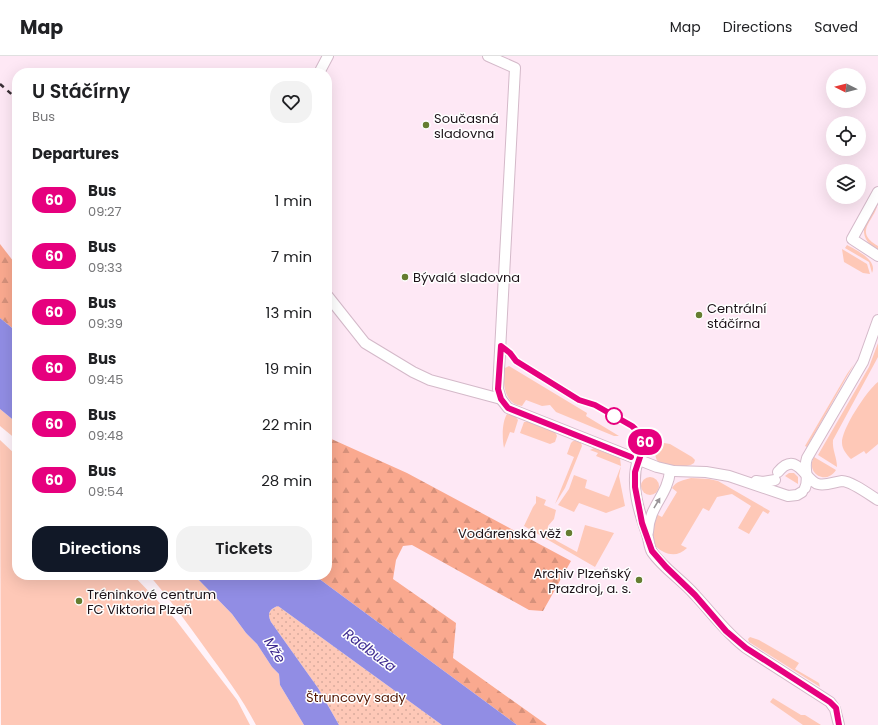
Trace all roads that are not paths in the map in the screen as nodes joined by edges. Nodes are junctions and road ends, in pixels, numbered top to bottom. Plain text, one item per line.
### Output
1 (328, 56) edge
2 (488, 56) edge
3 (322, 68) edge
4 (878, 192) edge
5 (878, 256) edge
6 (332, 301) edge
7 (878, 320) edge
8 (501, 399) junction
9 (808, 458) junction
10 (638, 460) junction
11 (794, 465) junction
12 (670, 471) junction
13 (807, 475) junction
14 (776, 476) junction
15 (744, 480) junction
16 (820, 485) junction
17 (805, 490) junction
18 (783, 494) junction
19 (878, 500) edge
20 (647, 536) junction
21 (839, 725) edge

1 - 3 street
2 - 8 street
4 - 5 street
6 - 8 street
7 - 9 street
8 - 10 street
9 - 11 street
9 - 13 street
10 - 12 street
10 - 20 street
11 - 13 street
11 - 14 street
12 - 15 street
20 -> 12 street
13 - 16 street
13 - 17 street
14 - 15 street
14 - 18 street
15 - 18 street
16 - 17 street
16 - 19 street
17 - 18 street
20 - 21 street

